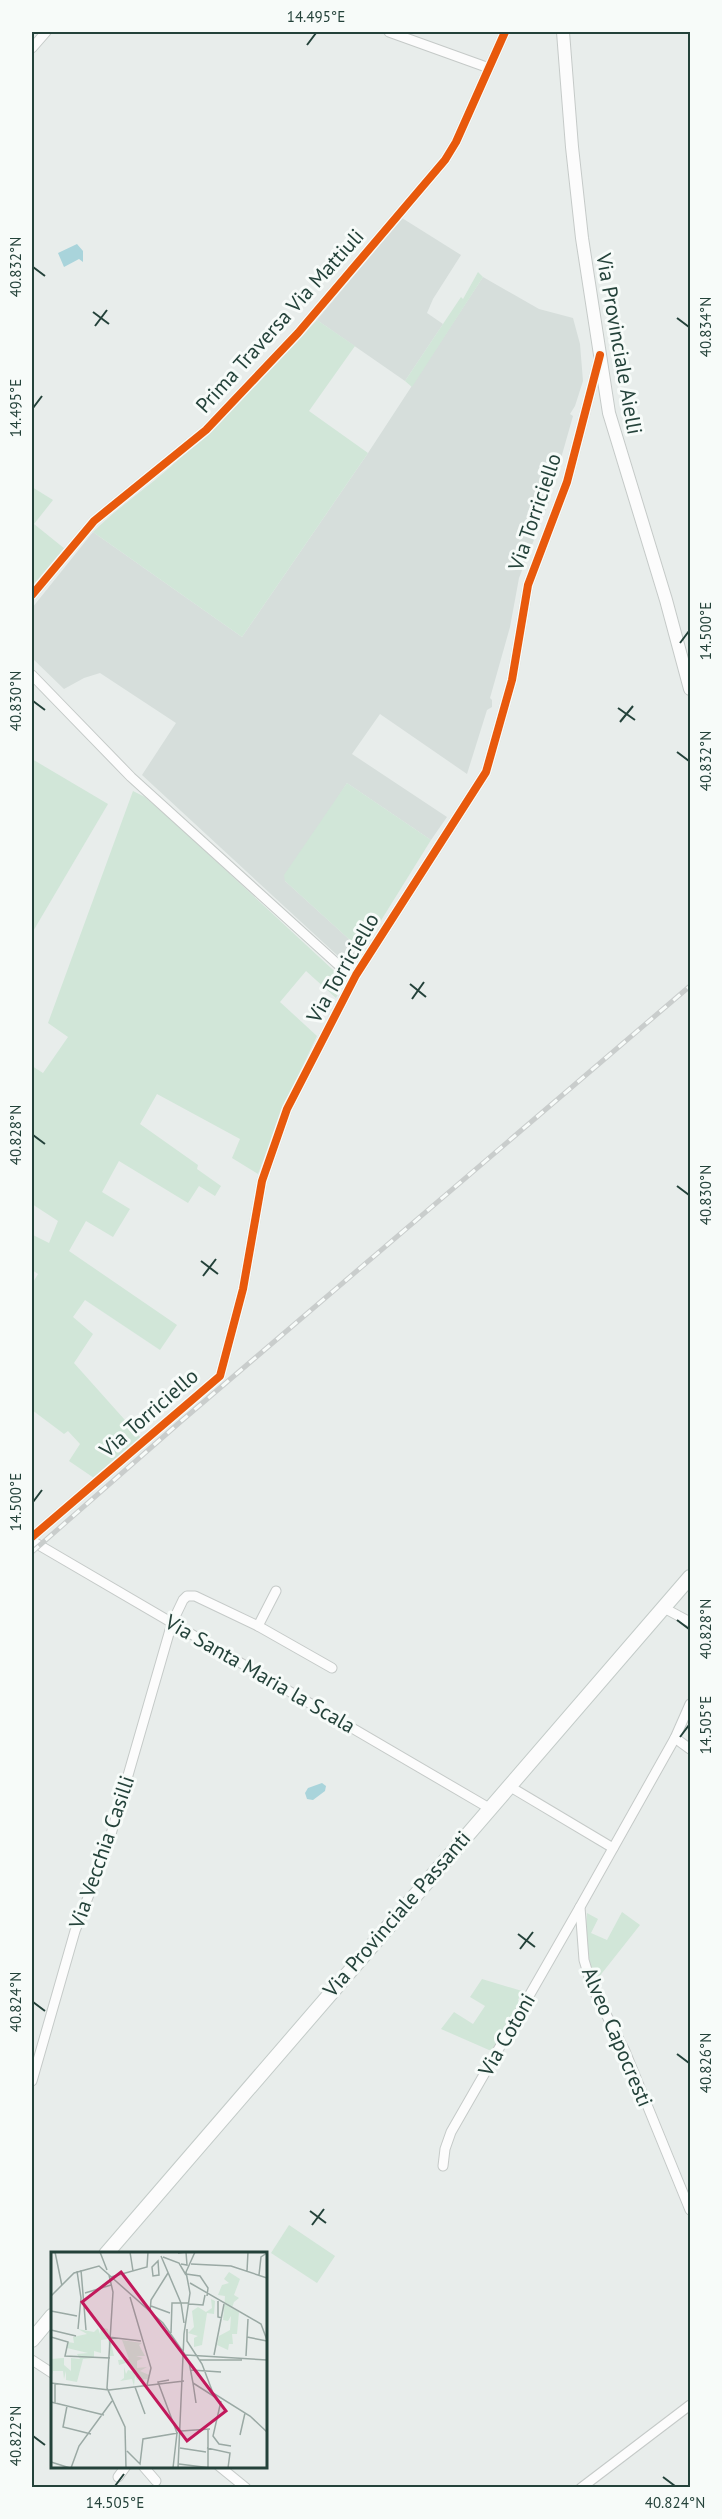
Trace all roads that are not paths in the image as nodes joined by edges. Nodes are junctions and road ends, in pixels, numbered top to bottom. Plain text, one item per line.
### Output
1 (46, 32) edge
2 (388, 32) edge
3 (505, 32) edge
4 (563, 32) edge
5 (32, 48) edge
6 (489, 68) junction
7 (600, 355) junction
8 (32, 595) edge
9 (32, 675) edge
10 (690, 689) edge
11 (344, 970) dead end
12 (32, 1539) edge
13 (690, 1577) edge
14 (276, 1591) dead end
15 (664, 1608) junction
16 (690, 1622) edge
17 (172, 1623) junction
18 (258, 1626) junction
19 (333, 1668) dead end
20 (690, 1704) edge
21 (675, 1738) junction
22 (690, 1749) edge
23 (509, 1786) junction
24 (489, 1808) junction
25 (612, 1848) junction
26 (580, 1907) junction
27 (32, 2081) edge
28 (443, 2166) dead end
29 (690, 2210) edge
30 (107, 2252) edge
31 (51, 2317) edge
32 (32, 2340) edge
33 (32, 2360) edge
34 (51, 2372) edge
35 (690, 2405) edge
36 (125, 2468) edge
37 (145, 2468) edge
38 (222, 2468) edge
39 (118, 2477) dead end
40 (156, 2481) dead end
41 (246, 2487) edge
42 (581, 2487) edge

1 - 5 street
2 - 6 street
3 - 6 street, Prima Traversa Via Mattiuli
4 - 7 street, Via Provinciale Aielli
6 - 8 street, Prima Traversa Via Mattiuli
7 - 10 street, Via Provinciale Aielli
7 - 12 street, Via Torriciello
9 - 11 street, Via Torriciello
12 - 17 street, Via Santa Maria la Scala
13 - 15 main road, Via Provinciale Passanti
14 - 18 street
15 - 16 street
15 - 23 main road, Via Provinciale Passanti
17 - 18 street, Via Vecchia Casilli
17 - 24 street, Via Santa Maria la Scala
17 - 27 street, Via Vecchia Casilli
18 - 19 street, Via Vecchia Casilli
20 - 21 street
21 - 22 street
21 - 25 street
23 - 24 main road, Via Provinciale Passanti
23 - 25 street
24 - 30 main road, Via Provinciale Passanti
25 - 26 street
26 - 28 street, Via Cotoni
26 - 29 street, Alveo Capocresti
31 - 32 main road
33 - 34 street
35 - 42 street
36 - 39 street
37 - 40 street
38 - 41 street

